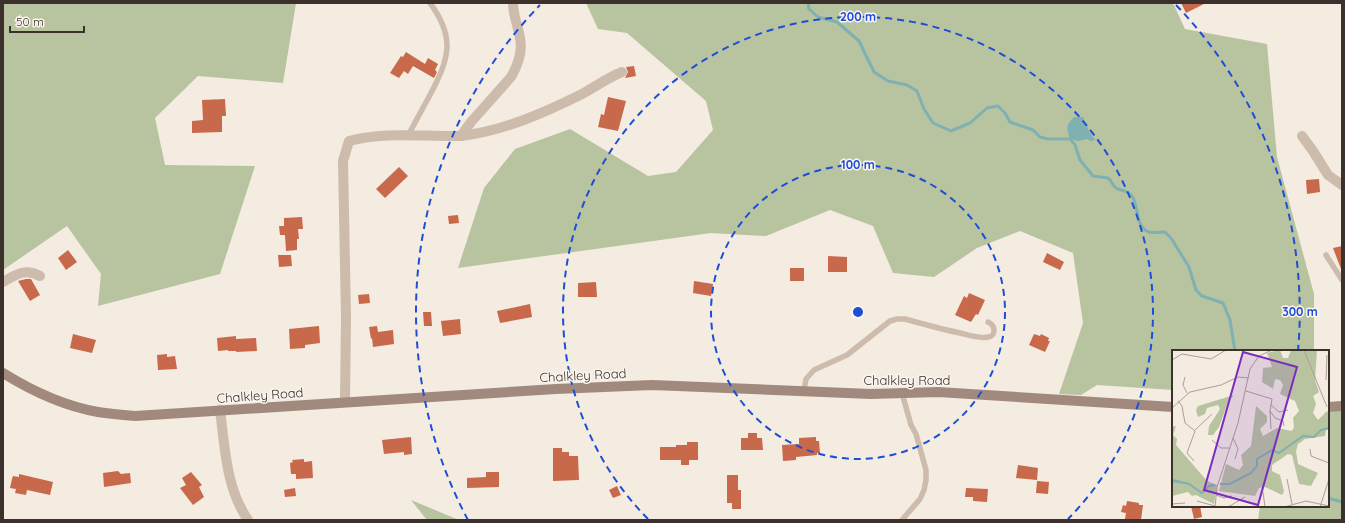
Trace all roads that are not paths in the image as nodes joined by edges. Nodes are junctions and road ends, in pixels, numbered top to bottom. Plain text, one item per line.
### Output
1 (430, 3) edge
2 (513, 3) edge
3 (622, 72) dead end
4 (408, 136) junction
5 (461, 136) junction
6 (1302, 136) dead end
7 (1342, 185) edge
8 (1326, 255) dead end
9 (40, 276) dead end
10 (1342, 280) edge
11 (3, 282) edge
12 (988, 322) dead end
13 (3, 373) edge
14 (804, 390) junction
15 (902, 393) junction
16 (345, 402) junction
17 (1342, 406) edge
18 (1172, 407) edge
19 (1329, 407) edge
20 (220, 410) junction
21 (248, 520) edge
22 (902, 520) edge

1 - 4 lane
2 - 5 street
3 - 5 street
4 - 5 street
4 - 16 street
6 - 7 street
8 - 10 lane
9 - 11 street
12 - 14 lane
13 - 20 street, Chalkley Road
14 - 15 street, Chalkley Road
14 - 16 street, Chalkley Road
15 - 18 street, Chalkley Road
15 - 22 lane
16 - 20 street, Chalkley Road
17 - 19 street
20 - 21 street

